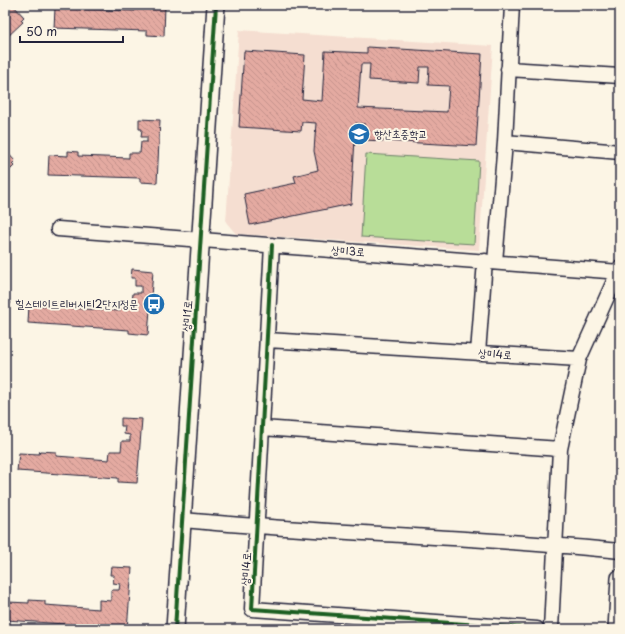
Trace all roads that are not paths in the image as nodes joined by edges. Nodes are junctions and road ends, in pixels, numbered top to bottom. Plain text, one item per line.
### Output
1 (216, 5) edge
2 (512, 5) edge
3 (508, 68) junction
4 (620, 76) edge
5 (505, 142) junction
6 (620, 152) edge
7 (58, 229) dead end
8 (201, 241) junction
9 (272, 245) junction
10 (490, 261) junction
11 (620, 271) edge
12 (267, 340) junction
13 (478, 353) junction
14 (579, 359) junction
15 (262, 428) junction
16 (560, 449) junction
17 (183, 520) junction
18 (257, 527) junction
19 (556, 544) junction
20 (620, 551) edge
21 (620, 578) edge
22 (175, 629) edge
23 (537, 629) edge
24 (552, 629) edge
25 (617, 629) edge

1 - 8 street, 상미1로
2 - 3 street
3 - 4 street
3 - 5 street
5 - 6 street
5 - 10 street
7 - 8 street, 상미3로
8 - 9 street, 상미3로
8 - 17 street, 상미1로
9 - 10 street, 상미3로
9 - 12 street, 상미4로
10 - 11 street, 상미3로
10 - 13 street
11 - 14 street
12 - 13 street, 상미4로
12 - 15 street, 상미4로
13 - 14 street, 상미4로
14 - 16 street
15 - 16 street
15 - 18 street, 상미4로
16 - 19 street
17 - 18 street
17 - 22 street, 상미1로
18 - 19 street
18 - 23 street, 상미4로
19 - 20 street
19 - 24 street
21 - 25 street

